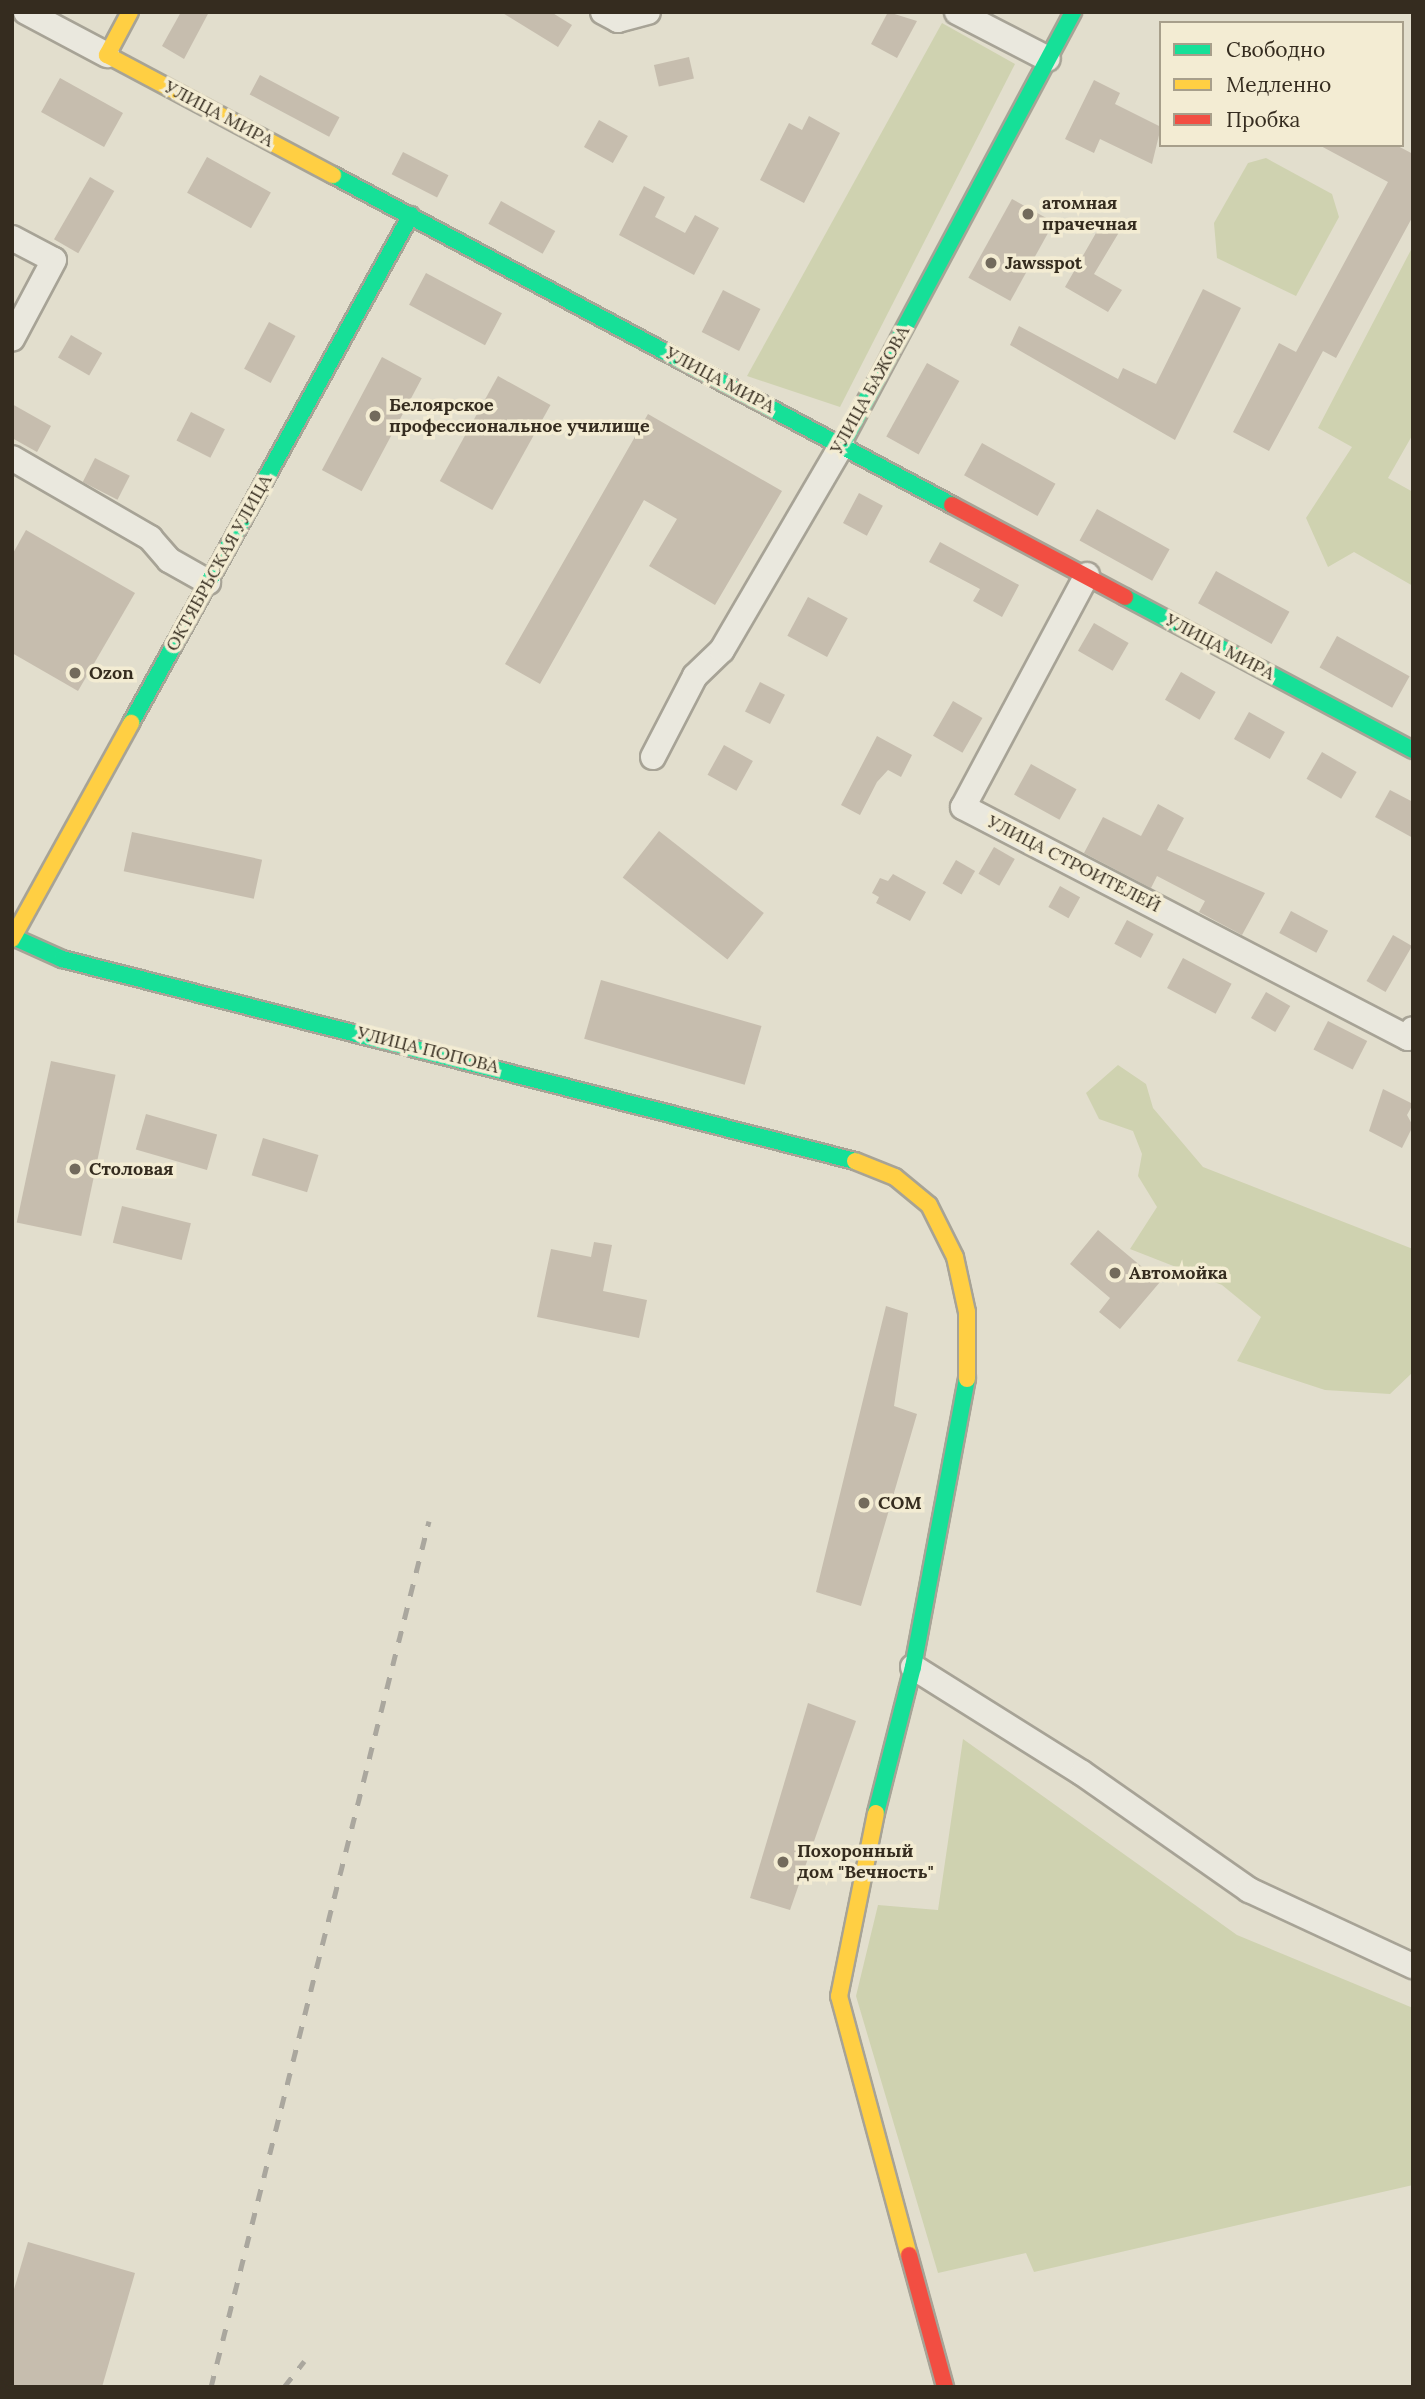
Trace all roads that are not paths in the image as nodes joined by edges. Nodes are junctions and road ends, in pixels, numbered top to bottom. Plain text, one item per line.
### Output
1 (26, 12) edge
2 (130, 12) edge
3 (603, 12) edge
4 (649, 12) edge
5 (957, 12) edge
6 (1073, 12) edge
7 (107, 55) junction
8 (1048, 59) junction
9 (411, 215) junction
10 (12, 238) edge
11 (12, 339) edge
12 (842, 445) junction
13 (12, 458) edge
14 (1087, 575) junction
15 (208, 582) junction
16 (1413, 750) edge
17 (653, 757) dead end
18 (12, 898) edge
19 (27, 912) junction
20 (13, 938) edge
21 (1413, 1029) edge
22 (913, 1667) junction
23 (1413, 1966) edge
24 (945, 2387) edge

1 - 7 street, УЛИЦА МИРА
2 - 7 street
3 - 4 street
5 - 8 street
6 - 8 street, УЛИЦА БАЖОВА
7 - 9 street, УЛИЦА МИРА
8 - 12 street, УЛИЦА БАЖОВА
9 - 12 street, УЛИЦА МИРА
9 - 15 street, ОКТЯБРЬСКАЯ УЛИЦА
10 - 11 street
12 - 14 street, УЛИЦА МИРА
12 - 17 street, УЛИЦА БАЖОВА
13 - 15 street
14 - 16 street, УЛИЦА МИРА
14 - 21 street, УЛИЦА СТРОИТЕЛЕЙ
15 - 19 street, ОКТЯБРЬСКАЯ УЛИЦА
18 - 19 street
19 - 20 street, ОКТЯБРЬСКАЯ УЛИЦА
20 - 22 street, УЛИЦА ПОПОВА
22 - 23 street
22 - 24 street, УЛИЦА ПОПОВА

